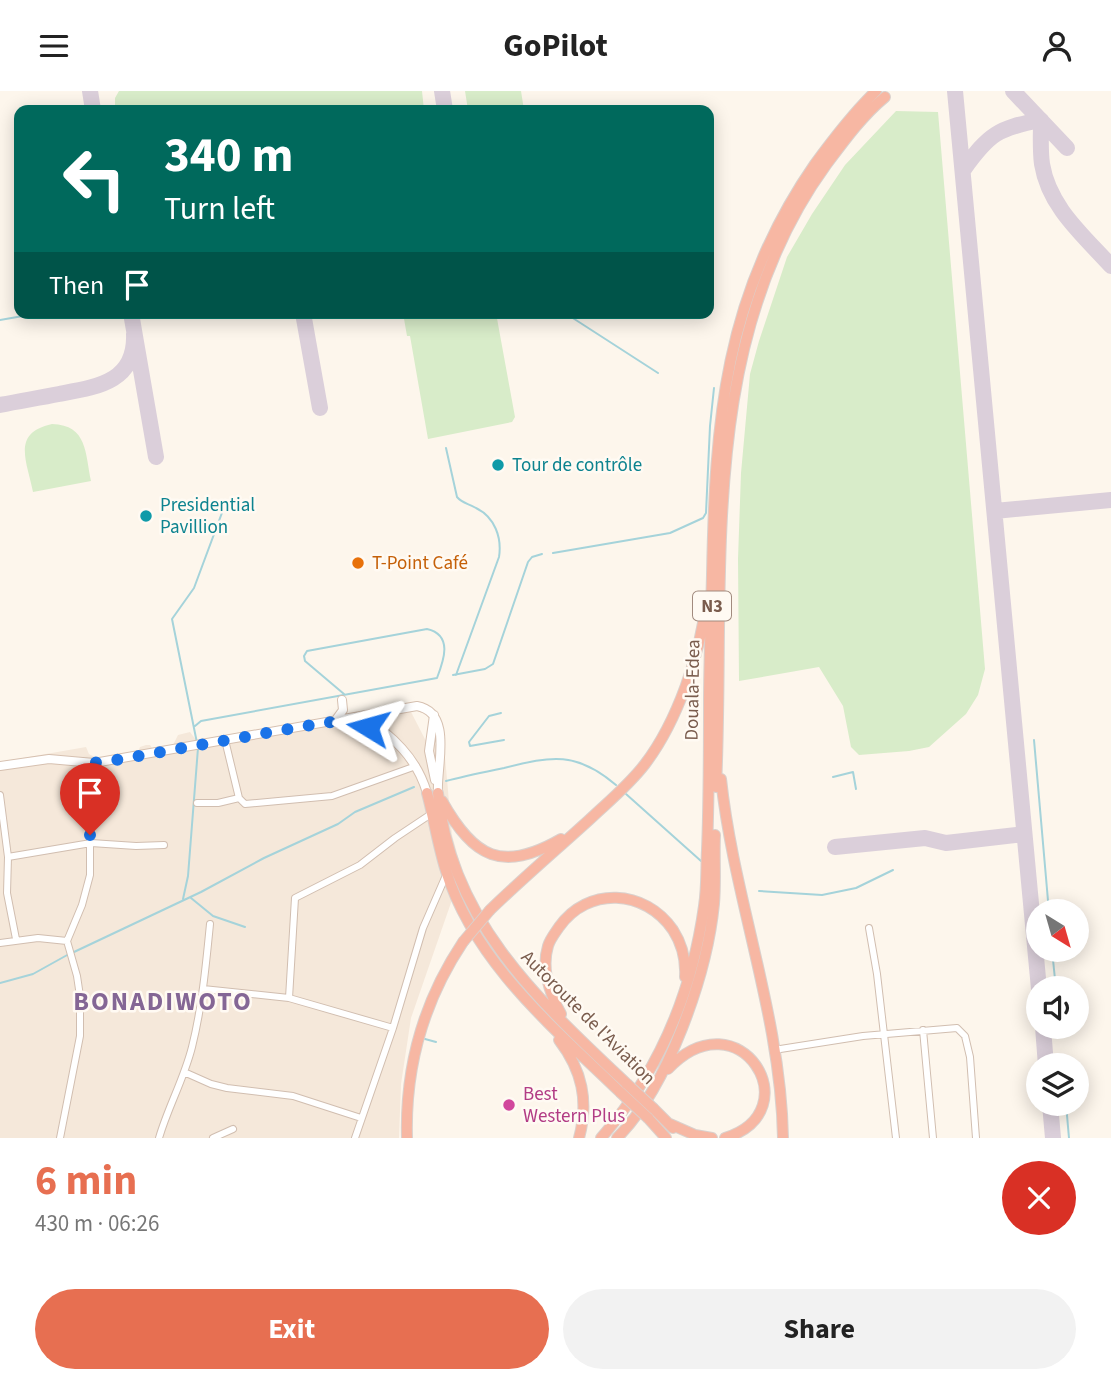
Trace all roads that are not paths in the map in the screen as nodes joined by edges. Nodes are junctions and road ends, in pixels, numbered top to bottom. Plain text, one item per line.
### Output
1 (881, 94) edge
2 (712, 528) junction
3 (342, 700) dead end
4 (362, 716) junction
5 (332, 722) junction
6 (393, 739) junction
7 (225, 740) junction
8 (718, 754) junction
9 (82, 763) junction
10 (0, 766) edge
11 (416, 766) junction
12 (434, 790) junction
13 (0, 795) edge
14 (239, 798) junction
15 (197, 803) dead end
16 (436, 810) junction
17 (581, 827) junction
18 (91, 843) junction
19 (164, 845) dead end
20 (8, 857) junction
21 (447, 873) junction
22 (210, 924) dead end
23 (869, 928) dead end
24 (16, 939) junction
25 (67, 940) junction
26 (0, 943) edge
27 (203, 989) junction
28 (289, 998) junction
29 (534, 1007) junction
30 (673, 1026) junction
31 (393, 1028) junction
32 (569, 1029) junction
33 (923, 1030) junction
34 (883, 1034) junction
35 (774, 1050) junction
36 (184, 1073) junction
37 (662, 1076) junction
38 (624, 1088) junction
39 (651, 1113) junction
40 (361, 1118) junction
41 (670, 1124) junction
42 (233, 1129) dead end
43 (619, 1136) edge
44 (60, 1138) edge
45 (159, 1138) edge
46 (213, 1138) edge
47 (355, 1138) edge
48 (407, 1138) edge
49 (579, 1138) edge
50 (601, 1138) edge
51 (666, 1138) edge
52 (682, 1138) edge
53 (712, 1138) edge
54 (725, 1138) edge
55 (783, 1138) edge
56 (896, 1138) edge
57 (933, 1138) edge
58 (976, 1138) edge

1 - 2 highway, Douala-Edea / N3
1 - 8 highway, Douala-Edea / N3
2 - 17 highway
2 - 30 highway, Douala-Edea / N3
3 - 5 street
4 - 5 street
4 - 6 street, Autoroute de l'Aviation
4 - 12 street
5 - 6 street
5 - 7 street
6 - 11 street, Autoroute de l'Aviation
7 - 9 street
7 - 14 street
8 - 35 highway
8 - 37 highway, Douala-Edea / N3
9 - 10 street
9 - 18 street
11 - 12 street, Autoroute de l'Aviation
11 - 14 street
12 - 16 highway, Autoroute de l'Aviation
12 - 17 highway
13 - 20 street
14 - 15 street
16 - 21 highway, Autoroute de l'Aviation
16 - 28 street
16 - 32 highway, Autoroute de l'Aviation
17 - 48 highway, bridge
18 - 19 street
18 - 20 street
18 - 25 street
20 - 24 street
21 - 29 highway, Autoroute de l'Aviation
21 - 31 street
22 - 27 street
23 - 34 street
24 - 25 street
24 - 26 street
25 - 44 street
27 - 28 street
27 - 36 street
28 - 31 street
29 - 38 highway, Autoroute de l'Aviation
29 - 49 highway
30 - 32 highway
30 - 50 highway, Douala-Edea / N3
31 - 40 street
32 - 38 highway, Autoroute de l'Aviation
33 - 34 street
33 - 57 street
33 - 58 street
34 - 35 street
34 - 56 street
35 - 55 highway
36 - 40 street
36 - 45 street
37 - 43 highway, Douala-Edea / N3
37 - 54 highway
38 - 39 highway, Autoroute de l'Aviation, bridge
39 - 41 highway, Autoroute de l'Aviation
39 - 51 highway, Autoroute de l'Aviation
40 - 47 street
41 - 52 highway, Autoroute de l'Aviation
41 - 53 highway
42 - 46 street

